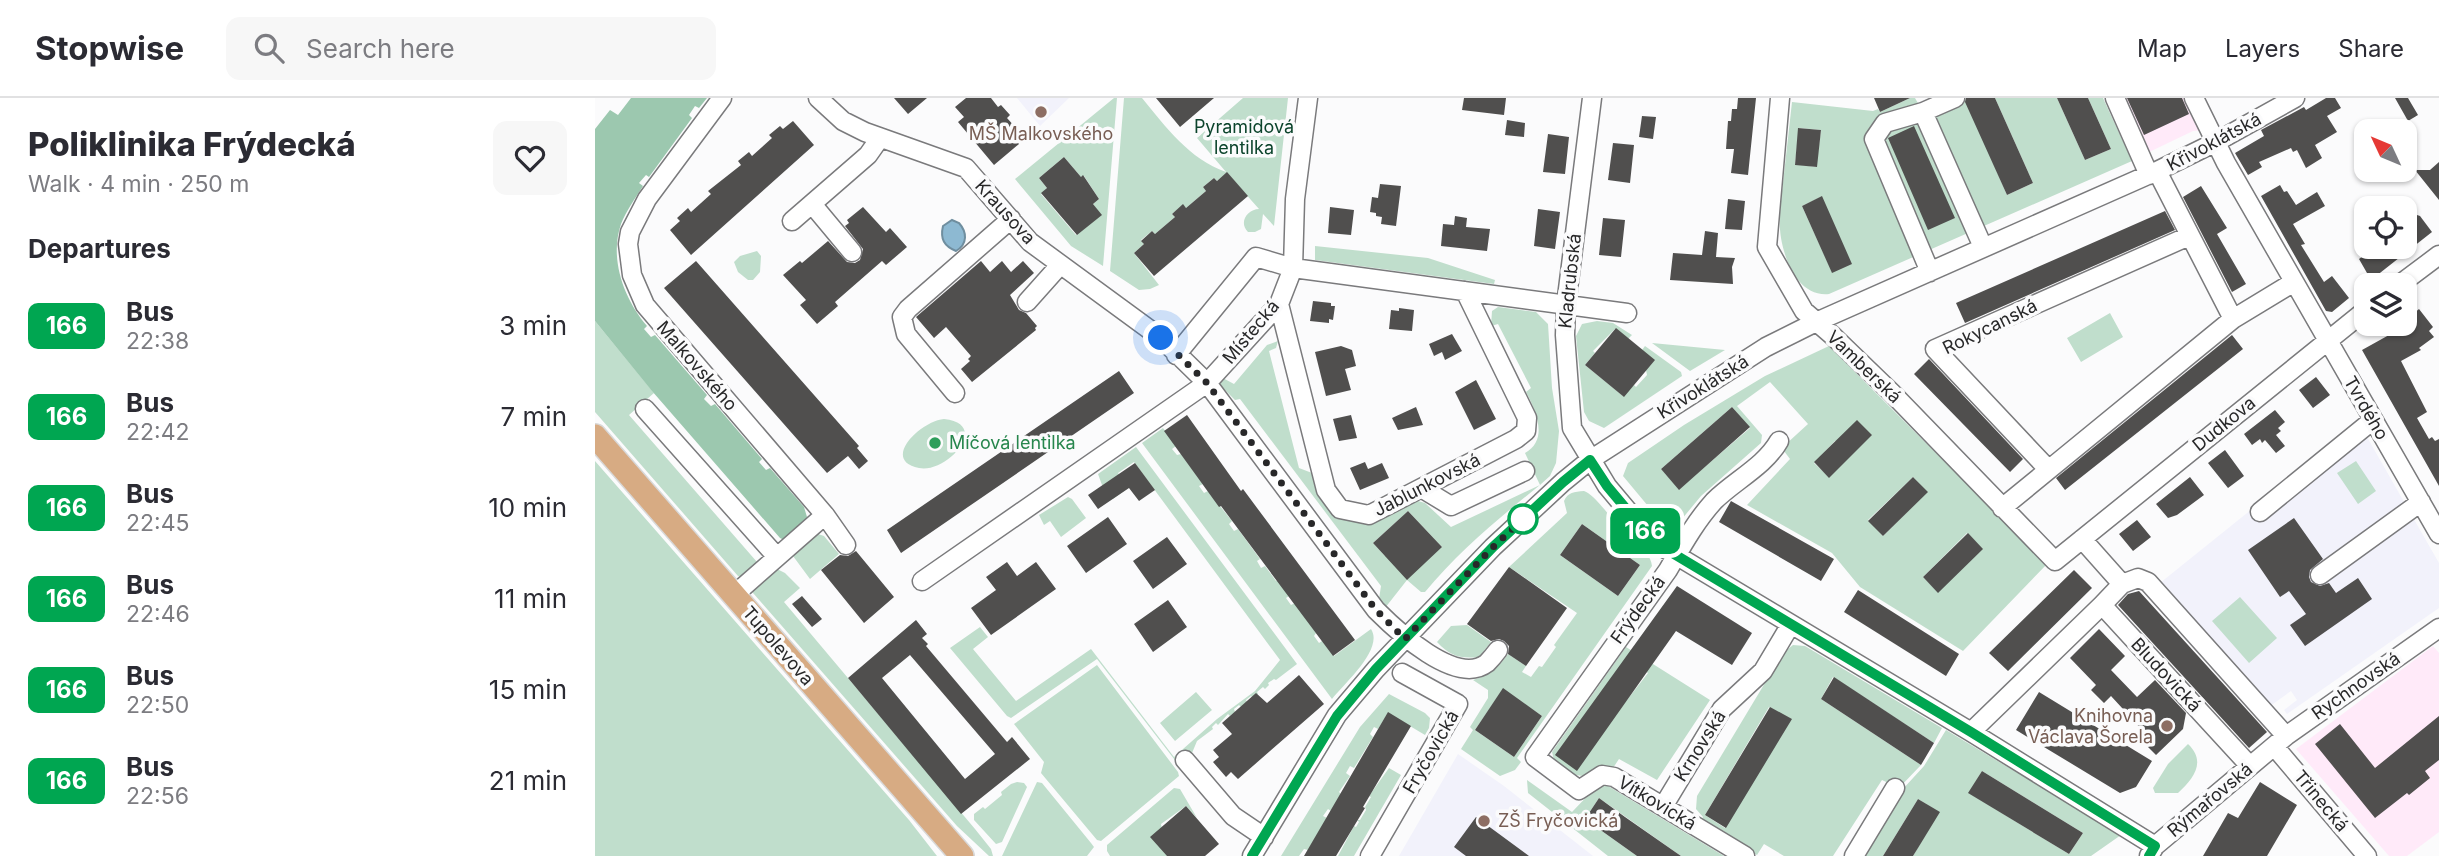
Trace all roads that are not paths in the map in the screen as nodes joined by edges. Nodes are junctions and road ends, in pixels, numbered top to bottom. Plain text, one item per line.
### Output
1 (722, 98) edge
2 (818, 98) edge
3 (1308, 98) edge
4 (1592, 98) edge
5 (1780, 98) edge
6 (1955, 98) edge
7 (2115, 98) edge
8 (2194, 98) edge
9 (2295, 98) edge
10 (1923, 113) junction
11 (880, 138) junction
12 (2216, 142) junction
13 (2153, 173) junction
14 (812, 204) junction
15 (1011, 219) junction
16 (792, 221) dead end
17 (2189, 236) junction
18 (1983, 247) junction
19 (852, 251) dead end
20 (2439, 255) edge
21 (1060, 265) junction
22 (1293, 268) junction
23 (1930, 272) junction
24 (2415, 273) edge
25 (2294, 282) junction
26 (1465, 290) junction
27 (1027, 302) dead end
28 (1279, 304) junction
29 (1566, 305) junction
30 (1627, 313) dead end
31 (1810, 316) junction
32 (2233, 319) junction
33 (2354, 320) edge
34 (2327, 341) junction
35 (1176, 355) junction
36 (1207, 383) junction
37 (955, 393) dead end
38 (645, 409) dead end
39 (2374, 420) junction
40 (595, 436) edge
41 (1779, 441) dead end
42 (1590, 460) junction
43 (2048, 469) junction
44 (1525, 471) dead end
45 (1423, 489) junction
46 (2421, 502) junction
47 (2001, 508) junction
48 (2260, 512) dead end
49 (825, 515) junction
50 (2439, 534) edge
51 (2082, 539) junction
52 (846, 545) dead end
53 (1676, 556) junction
54 (777, 557) junction
55 (2320, 575) dead end
56 (922, 581) dead end
57 (2122, 584) junction
58 (734, 595) junction
59 (2102, 605) junction
60 (1791, 624) junction
61 (2439, 628) edge
62 (1405, 639) junction
63 (1498, 650) dead end
64 (1402, 673) dead end
65 (1971, 732) junction
66 (2280, 741) junction
67 (1535, 757) joint
68 (1185, 760) dead end
69 (2250, 766) junction
70 (1895, 788) dead end
71 (1664, 805) junction
72 (1264, 837) junction
73 (2152, 851) edge
74 (962, 856) edge
75 (1252, 856) edge
76 (1370, 856) edge
77 (1745, 856) edge
78 (1854, 856) edge
79 (2367, 856) edge

1 - 49 street, Malkovského
2 - 11 street, Krausova
3 - 22 street, Místecká
4 - 29 street, Kladrubská
5 - 31 street, Vamberská
6 - 10 street
7 - 13 street
8 - 12 street, Tvrdého
9 - 12 street, Křivoklátská
10 - 18 street
10 - 23 street
11 - 14 street
11 - 15 street, Krausova
12 - 13 street, Křivoklátská
12 - 25 street, Tvrdého
13 - 17 street
13 - 18 street, Křivoklátská
14 - 16 street
14 - 19 street
15 - 21 street, Krausova
15 - 37 street
17 - 32 street
17 - 43 street, Rokycanská
18 - 23 street, Křivoklátská
20 - 24 street
21 - 27 street
21 - 35 street, Krausova
22 - 26 street
22 - 28 street, Místecká
22 - 35 street
23 - 31 street, Křivoklátská
25 - 32 street
25 - 34 street, Tvrdého
26 - 29 street
26 - 45 street, Jablunkovská
28 - 36 street, Místecká
28 - 45 street, Jablunkovská
29 - 30 street
29 - 42 street, Kladrubská
31 - 42 street, Křivoklátská
31 - 47 street, Vamberská
32 - 43 street
33 - 34 street, Dudkova
34 - 39 street, Tvrdého
34 - 51 street, Dudkova
35 - 36 street, Krausova
36 - 56 street, Místecká
36 - 62 street, Krausova
38 - 54 street
39 - 46 street, Tvrdého
39 - 48 street
40 - 58 main road, Tupolevova
41 - 53 street, Frýdecká
42 - 53 street, Kladrubská
42 - 62 street, Křivoklátská
43 - 47 street
44 - 45 street
46 - 50 street, Tvrdého
46 - 55 street
47 - 51 street, Vamberská
49 - 52 street, Malkovského
49 - 54 street
51 - 57 street
53 - 60 street, Kladrubská
53 - 67 street, Frýdecká
54 - 58 street
57 - 59 street
57 - 66 street
58 - 74 main road, Tupolevova
59 - 65 street
59 - 69 street, Bludovická
60 - 65 street, Kladrubská
60 - 71 street, Krnovská
61 - 66 street, Rychnovská
62 - 63 street
62 - 72 street, Křivoklátská
64 - 76 street, Fryčovická
65 - 73 street, Kladrubská
66 - 69 street, Rýmařovská
66 - 79 street, Třinecká
67 - 71 street, Vítkovická
68 - 72 street
69 - 73 street, Rýmařovská
70 - 78 street
71 - 77 street, Vítkovická
72 - 75 street, Křivoklátská

